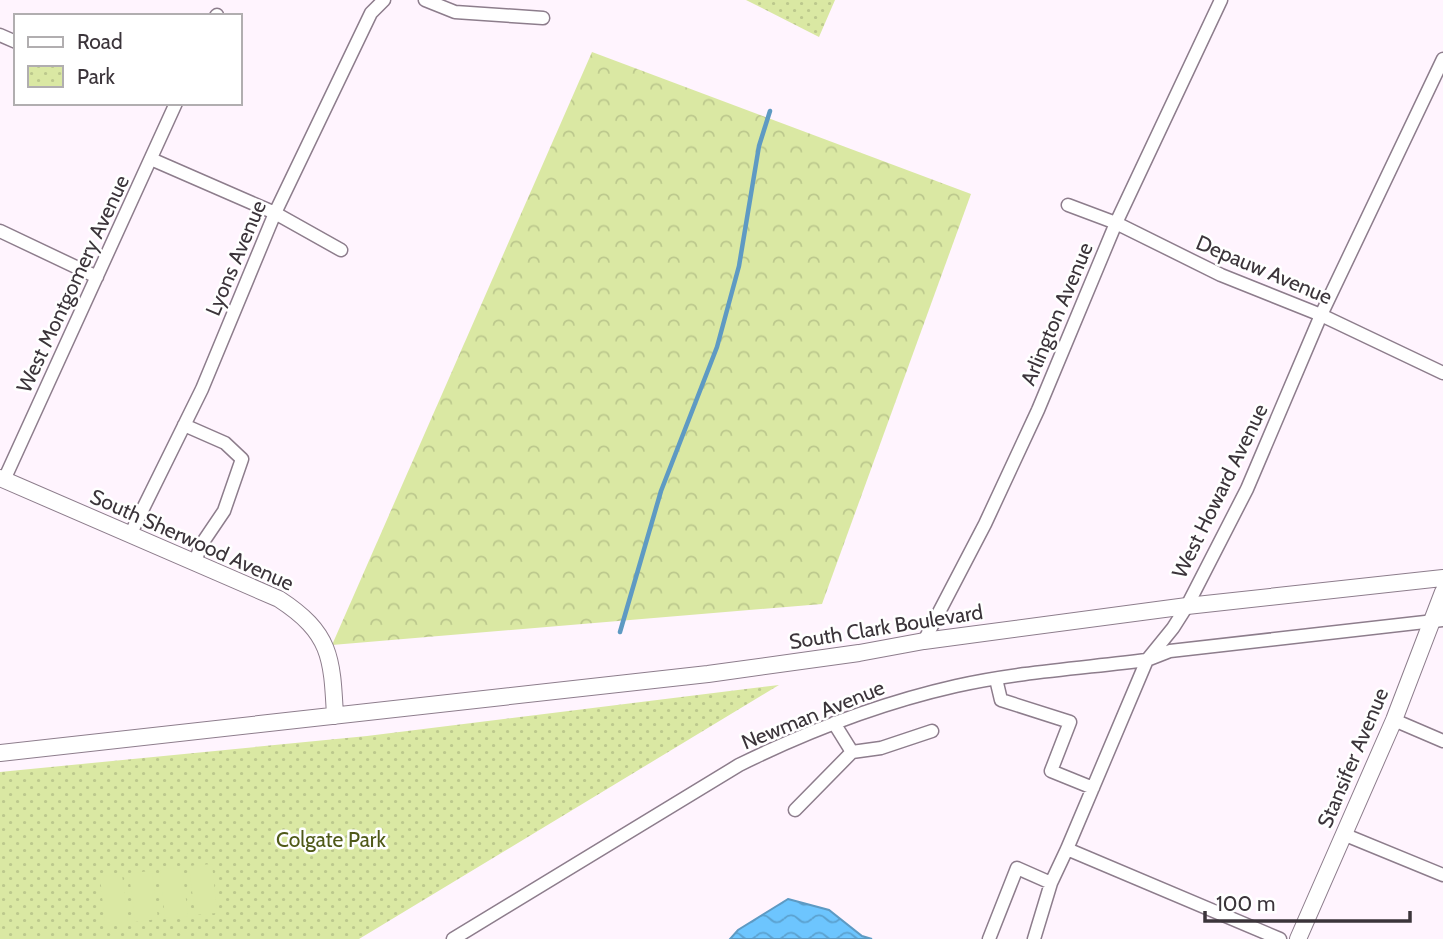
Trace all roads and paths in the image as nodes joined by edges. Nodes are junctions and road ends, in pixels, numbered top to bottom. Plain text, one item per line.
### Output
1 (384, 0) edge
2 (425, 0) edge
3 (1221, 0) edge
4 (543, 18) dead end
5 (1443, 59) edge
6 (175, 105) edge
7 (151, 159) junction
8 (1068, 205) dead end
9 (275, 213) junction
10 (1116, 223) junction
11 (0, 231) edge
12 (341, 250) dead end
13 (97, 276) junction
14 (1321, 315) junction
15 (1443, 373) edge
16 (184, 425) junction
17 (1, 482) edge
18 (130, 535) junction
19 (195, 562) junction
20 (1443, 578) edge
21 (1443, 592) edge
22 (1187, 607) junction
23 (1438, 621) edge
24 (924, 640) junction
25 (1147, 660) junction
26 (996, 679) junction
27 (335, 716) junction
28 (1394, 720) junction
29 (834, 723) junction
30 (932, 731) dead end
31 (1443, 741) edge
32 (852, 751) junction
33 (0, 754) edge
34 (1093, 789) junction
35 (795, 810) dead end
36 (1343, 834) junction
37 (1067, 849) junction
38 (1443, 875) edge
39 (1051, 883) junction
40 (453, 939) edge
41 (989, 939) edge
42 (1034, 939) edge
43 (1280, 939) edge
44 (1298, 939) edge

1 - 9 street, Lyons Avenue
2 - 4 street
3 - 10 street, Arlington Avenue
5 - 14 street, West Howard Avenue
6 - 7 street, West Montgomery Avenue
7 - 9 street
7 - 13 street, West Montgomery Avenue
8 - 10 street, Depauw Avenue
9 - 12 street
9 - 16 street, Lyons Avenue
10 - 14 street, Depauw Avenue
10 - 24 street, Arlington Avenue
11 - 13 street
13 - 17 street, West Montgomery Avenue
14 - 15 street, Depauw Avenue
14 - 22 street, West Howard Avenue
16 - 18 street, Lyons Avenue
16 - 19 street
17 - 18 street, South Sherwood Avenue
18 - 19 street, South Sherwood Avenue
19 - 27 street, South Sherwood Avenue
20 - 22 street, South Clark Boulevard
21 - 23 street, Stansifer Avenue
22 - 24 street, South Clark Boulevard
22 - 25 street, West Howard Avenue
23 - 25 street
23 - 28 street, Stansifer Avenue
24 - 27 street, South Clark Boulevard
25 - 26 street, Newman Avenue
25 - 34 street, West Howard Avenue
26 - 29 street, Newman Avenue
26 - 34 street
27 - 33 street, South Clark Boulevard
28 - 31 street
28 - 36 street, Stansifer Avenue
29 - 32 street
29 - 40 street, Newman Avenue
30 - 32 street
32 - 35 street
34 - 37 street, West Howard Avenue
36 - 38 street
36 - 44 street, Stansifer Avenue
37 - 39 street, West Howard Avenue
37 - 43 street
39 - 41 street
39 - 42 street, West Howard Avenue

